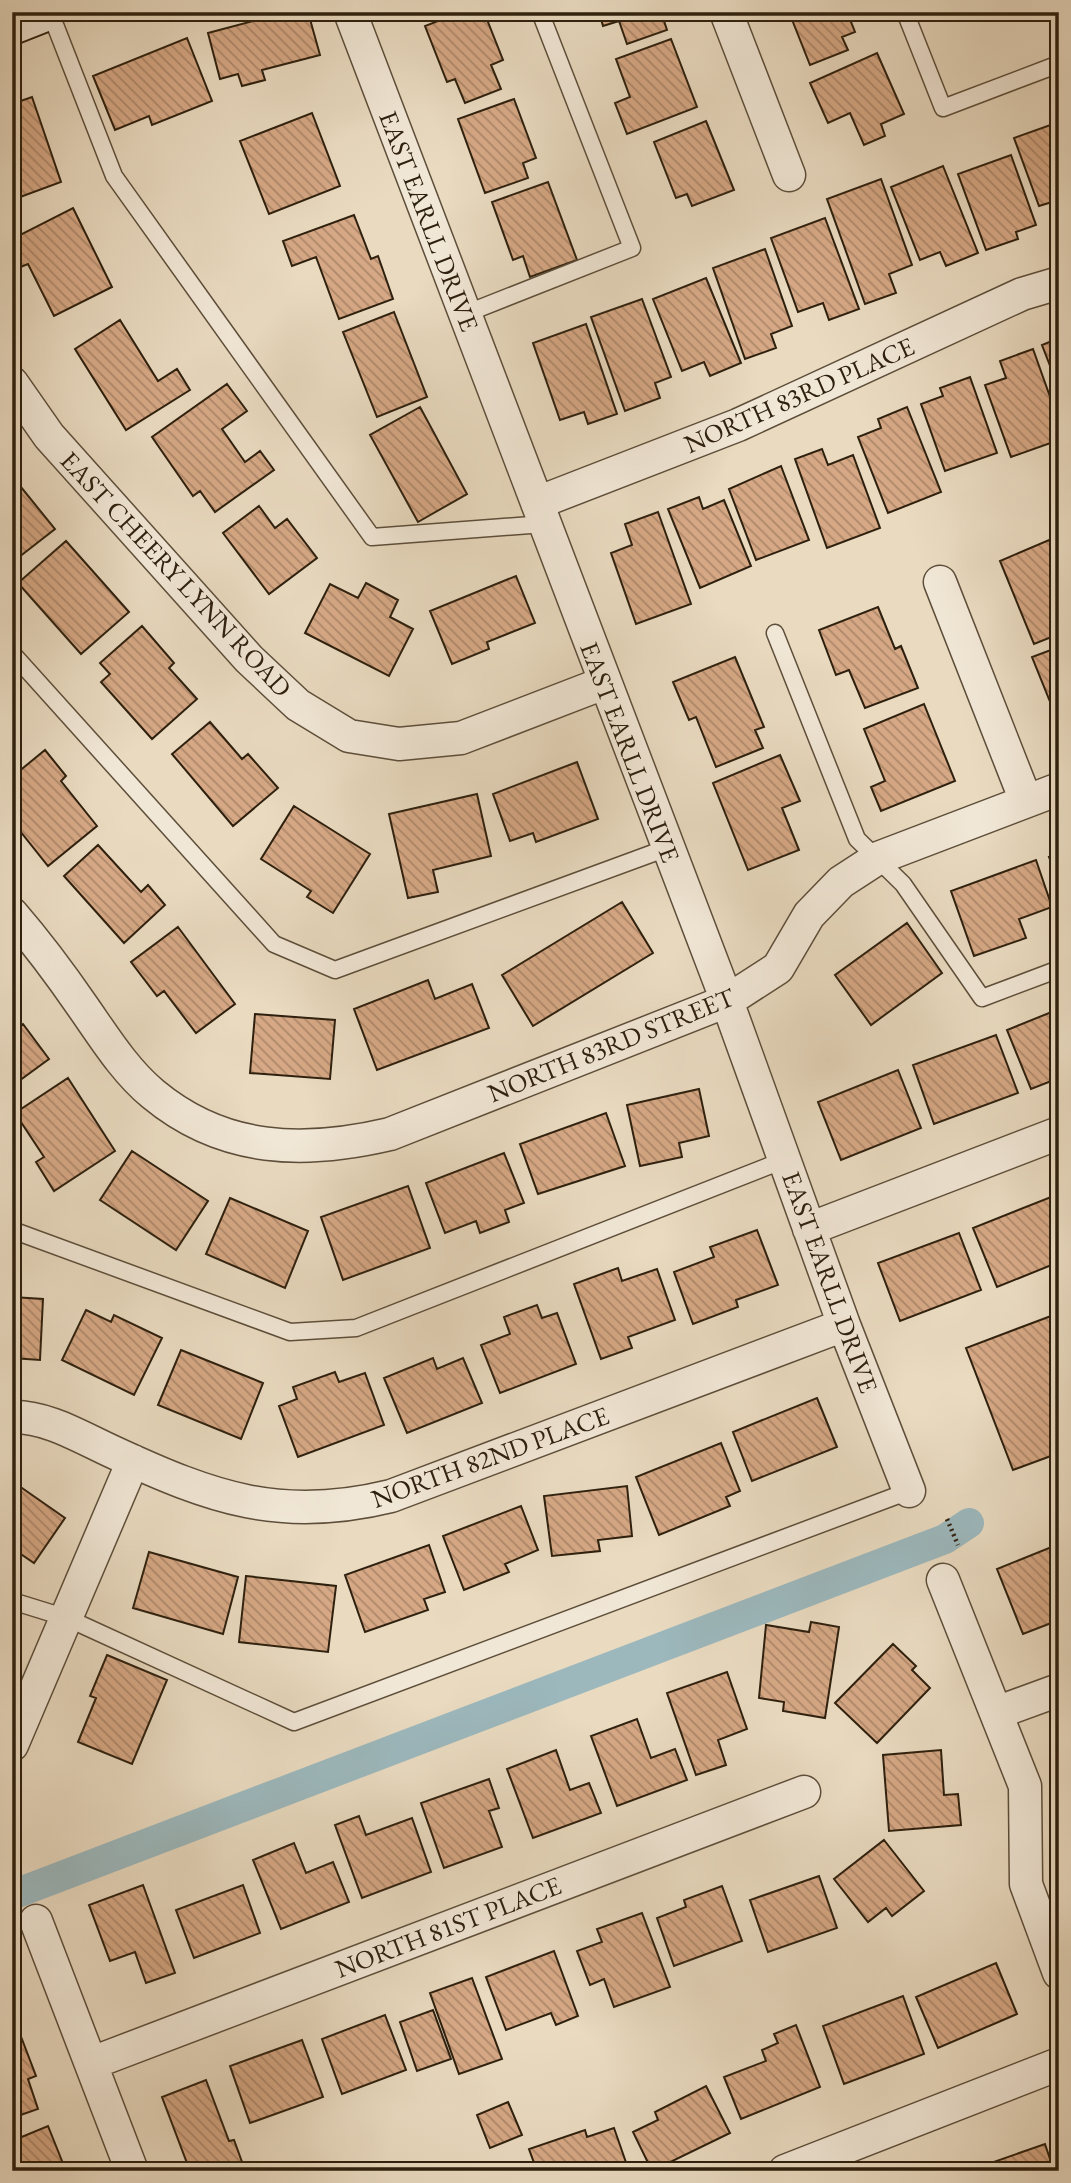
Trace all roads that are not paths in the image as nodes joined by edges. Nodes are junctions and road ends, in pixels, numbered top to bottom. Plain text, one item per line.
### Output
1 (45, 12) edge
2 (50, 12) edge
3 (350, 12) edge
4 (540, 12) edge
5 (726, 12) edge
6 (905, 12) edge
7 (12, 25) edge
8 (1059, 64) edge
9 (789, 175) dead end
10 (1059, 283) edge
11 (465, 314) junction
12 (12, 383) edge
13 (540, 514) junction
14 (940, 582) dead end
15 (775, 634) dead end
16 (12, 653) edge
17 (604, 683) junction
18 (1059, 789) edge
19 (1026, 801) junction
20 (667, 848) junction
21 (878, 858) junction
22 (12, 914) edge
23 (1059, 969) edge
24 (727, 1002) junction
25 (1059, 1133) edge
26 (784, 1160) junction
27 (809, 1229) junction
28 (12, 1230) edge
29 (844, 1325) junction
30 (12, 1417) edge
31 (133, 1461) junction
32 (909, 1491) joint
33 (943, 1580) dead end
34 (12, 1601) edge
35 (66, 1618) junction
36 (1059, 1690) edge
37 (996, 1713) junction
38 (12, 1745) edge
39 (803, 1792) dead end
40 (36, 1921) dead end
41 (1059, 1973) edge
42 (92, 2063) junction
43 (1059, 2064) edge
44 (132, 2171) edge
45 (785, 2171) edge

1 - 7 street
2 - 13 lane
3 - 11 street, EAST EARLL DRIVE
4 - 11 lane
5 - 9 street
6 - 8 lane
10 - 13 street, NORTH 83RD PLACE
11 - 13 street, EAST EARLL DRIVE
12 - 17 street, EAST CHEERY LYNN ROAD
13 - 17 street, EAST EARLL DRIVE
14 - 19 street
15 - 21 lane
16 - 20 lane
17 - 20 street, EAST EARLL DRIVE
18 - 19 street, NORTH 83RD STREET
19 - 21 street, NORTH 83RD STREET
20 - 24 street, EAST EARLL DRIVE
21 - 23 lane
21 - 24 street, NORTH 83RD STREET
22 - 24 street, NORTH 83RD STREET
24 - 26 street, EAST EARLL DRIVE
25 - 27 street
26 - 27 street, EAST EARLL DRIVE
26 - 28 lane
27 - 29 street, EAST EARLL DRIVE
29 - 31 street, NORTH 82ND PLACE
29 - 32 street, EAST EARLL DRIVE
30 - 31 street, NORTH 82ND PLACE
31 - 35 street
32 - 35 lane
33 - 37 street
34 - 35 lane
35 - 38 street
36 - 37 street
37 - 41 street
39 - 42 street, NORTH 81ST PLACE
40 - 42 street
42 - 44 street
43 - 45 street

